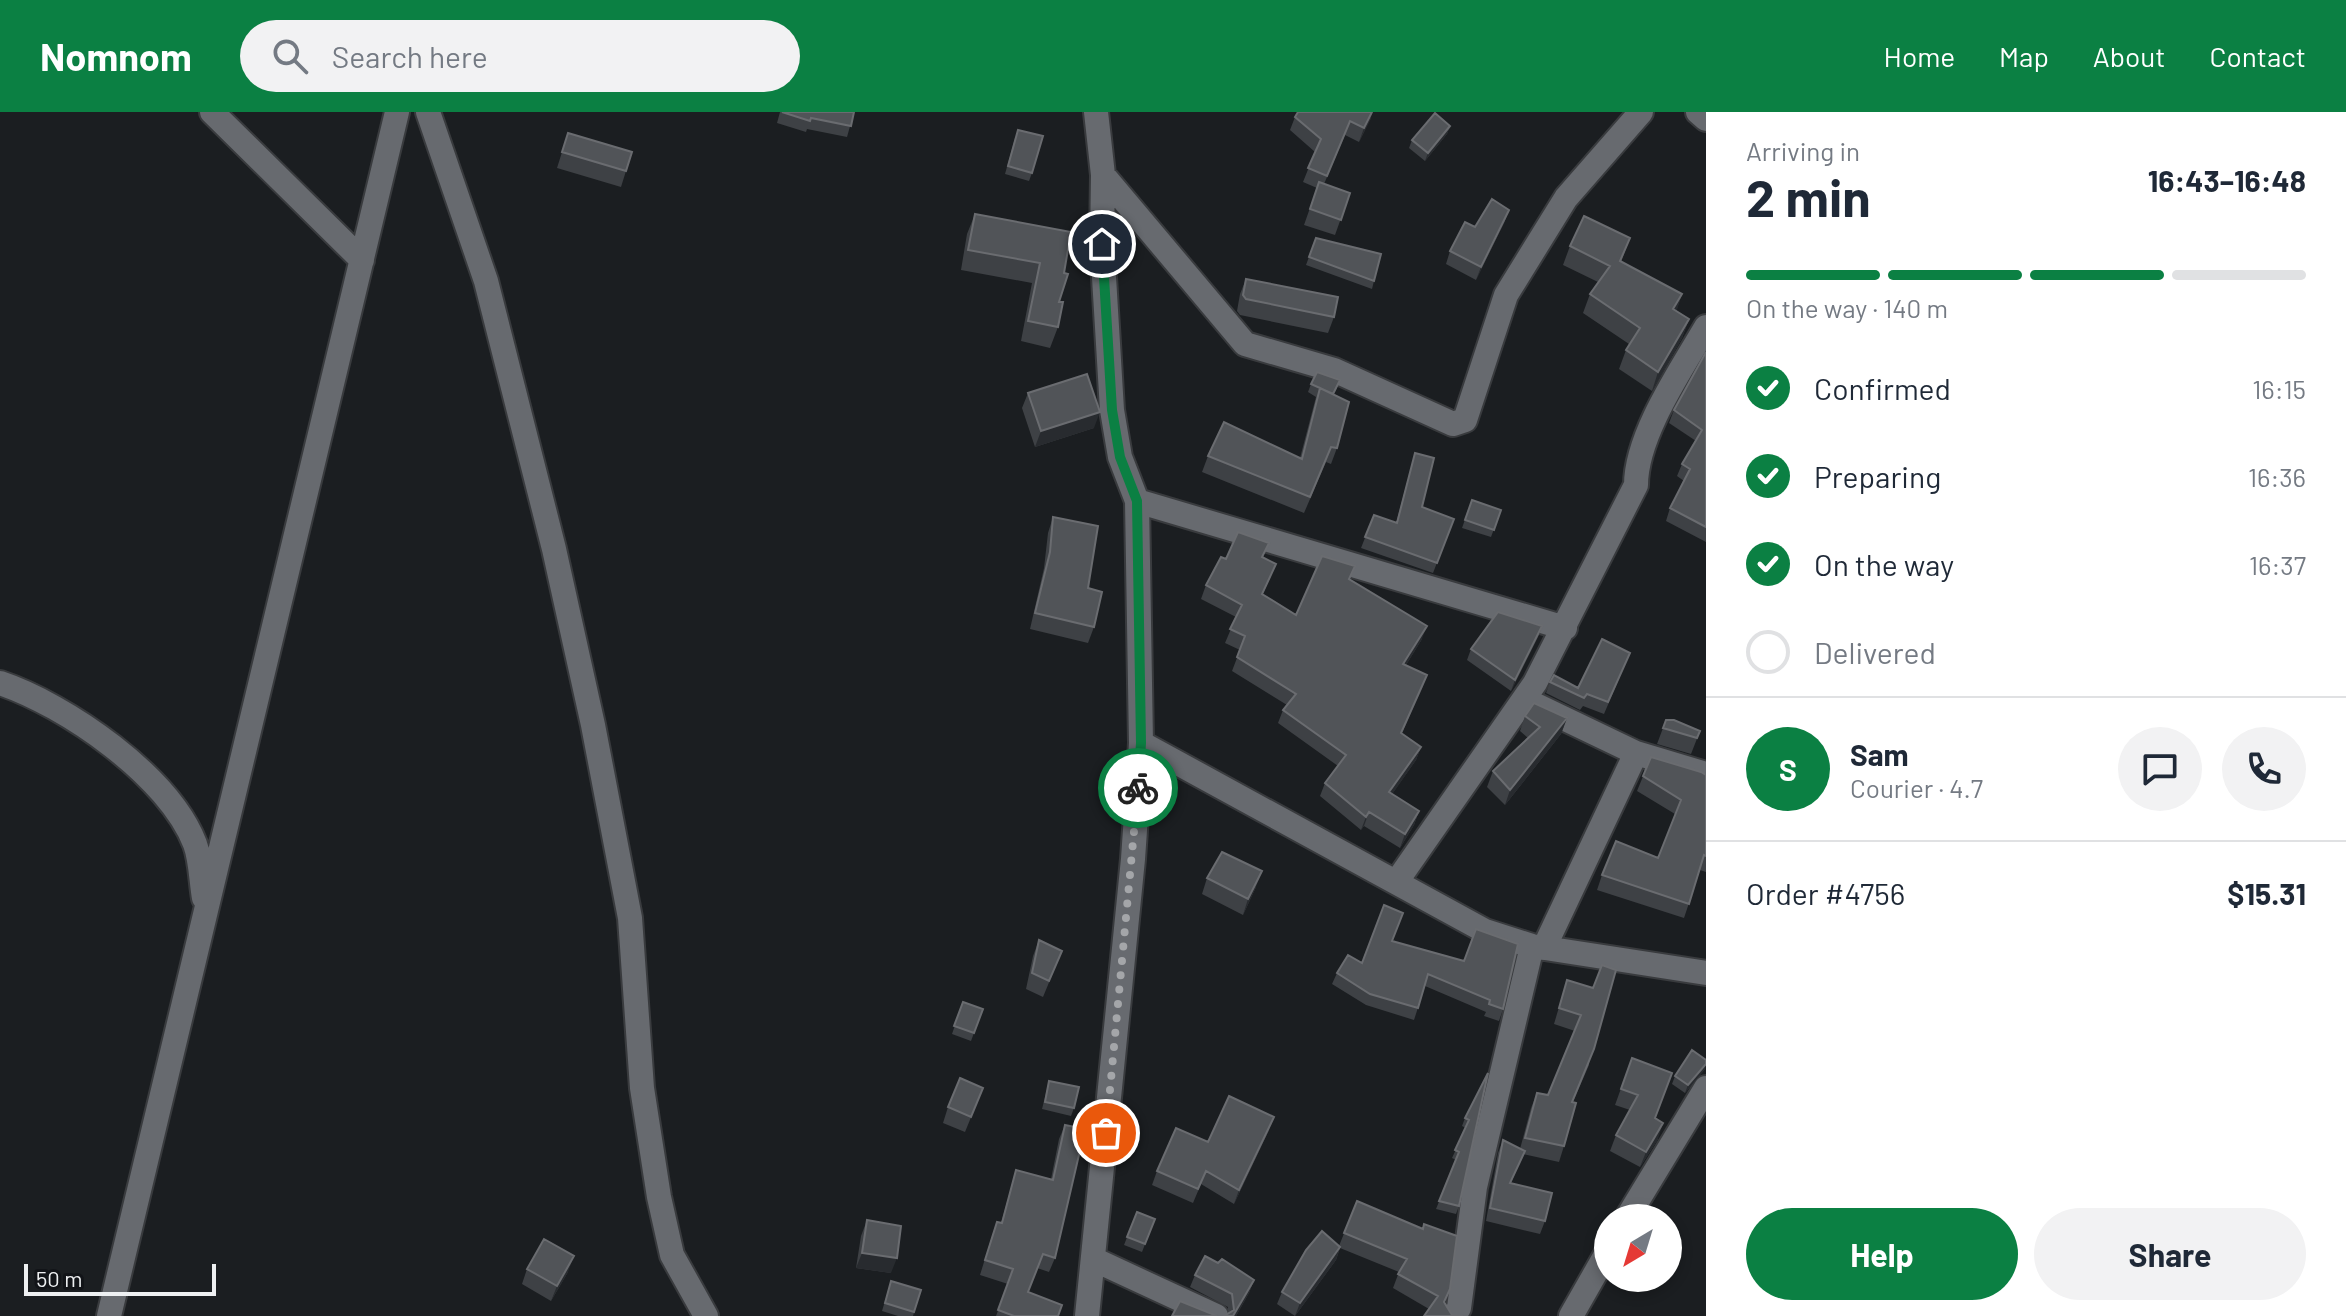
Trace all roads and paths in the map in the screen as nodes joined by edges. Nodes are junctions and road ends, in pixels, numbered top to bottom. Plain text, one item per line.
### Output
1 (212, 112) edge
2 (397, 112) edge
3 (428, 112) edge
4 (1096, 112) edge
5 (1641, 112) edge
6 (1698, 112) edge
7 (1706, 119) edge
8 (1103, 175) junction
9 (362, 260) junction
10 (1706, 327) edge
11 (1137, 501) junction
12 (1565, 628) junction
13 (0, 683) edge
14 (1525, 700) junction
15 (1141, 743) junction
16 (1636, 753) junction
17 (1706, 774) edge
18 (1397, 881) junction
19 (206, 908) junction
20 (1538, 947) junction
21 (1706, 973) edge
22 (1706, 1088) edge
23 (1636, 1204) edge
24 (1093, 1259) junction
25 (1594, 1276) edge
26 (109, 1316) edge
27 (706, 1316) edge
28 (1087, 1316) edge
29 (1216, 1316) edge
30 (1454, 1316) edge
31 (1571, 1316) edge

1 - 9 street
2 - 9 street
3 - 27 street
4 - 8 street
5 - 8 street
6 - 7 street
8 - 11 street
9 - 19 street
10 - 12 street
11 - 12 street
11 - 15 street
12 - 14 street
13 - 19 street
14 - 16 street
14 - 18 street
15 - 18 street
15 - 24 street
16 - 17 street
16 - 20 street
18 - 20 street
19 - 26 street
20 - 21 street
20 - 30 street
22 - 23 street
24 - 28 street
24 - 29 street
25 - 31 street

